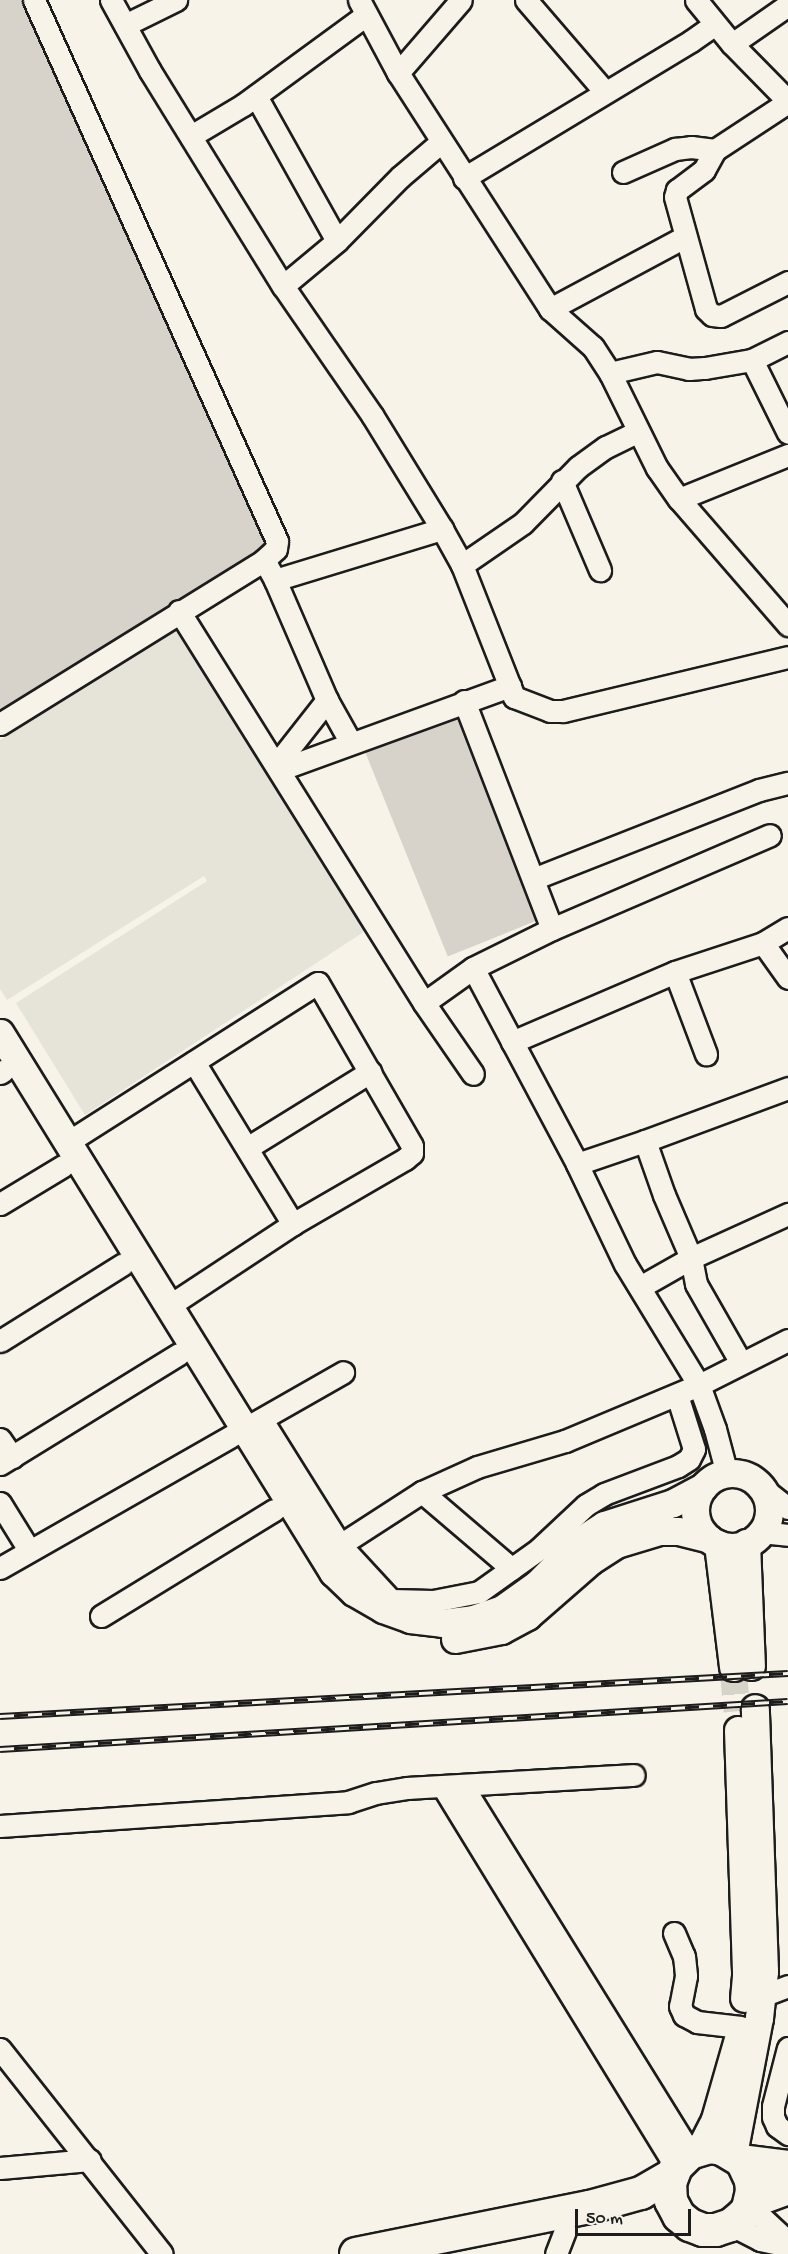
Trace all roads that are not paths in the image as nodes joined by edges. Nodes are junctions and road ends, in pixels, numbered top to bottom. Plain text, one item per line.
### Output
1 (34, 0) edge
2 (111, 0) edge
3 (176, 0) edge
4 (461, 0) edge
5 (526, 0) edge
6 (696, 0) edge
7 (784, 4) edge
8 (362, 8) edge
9 (715, 24) junction
10 (125, 25) junction
11 (732, 44) junction
12 (398, 73) junction
13 (605, 92) junction
14 (256, 96) junction
15 (788, 102) edge
16 (191, 136) junction
17 (441, 142) junction
18 (715, 150) junction
19 (623, 172) dead end
20 (464, 178) junction
21 (684, 237) junction
22 (337, 241) junction
23 (788, 282) edge
24 (283, 286) junction
25 (550, 309) junction
26 (788, 342) edge
27 (752, 360) junction
28 (610, 373) junction
29 (637, 432) junction
30 (788, 433) edge
31 (788, 455) edge
32 (562, 481) junction
33 (679, 498) junction
34 (442, 529) junction
35 (264, 560) junction
36 (462, 565) junction
37 (600, 570) dead end
38 (275, 580) junction
39 (179, 610) junction
40 (788, 625) edge
41 (788, 657) edge
42 (510, 686) junction
43 (327, 700) junction
44 (464, 701) junction
45 (0, 724) edge
46 (351, 743) junction
47 (278, 768) junction
48 (788, 783) edge
49 (770, 835) dead end
50 (533, 879) junction
51 (788, 928) edge
52 (552, 929) junction
53 (763, 943) junction
54 (473, 968) junction
55 (675, 972) junction
56 (788, 978) edge
57 (424, 1003) junction
58 (0, 1033) edge
59 (512, 1042) junction
60 (706, 1054) dead end
61 (194, 1062) junction
62 (1, 1070) edge
63 (370, 1072) junction
64 (473, 1074) dead end
65 (788, 1088) edge
66 (645, 1142) junction
67 (247, 1148) junction
68 (65, 1154) junction
69 (577, 1164) junction
70 (0, 1204) edge
71 (788, 1214) edge
72 (293, 1224) junction
73 (692, 1258) junction
74 (123, 1263) junction
75 (639, 1287) junction
76 (170, 1305) junction
77 (788, 1340) edge
78 (0, 1341) edge
79 (179, 1354) junction
80 (741, 1363) junction
81 (343, 1372) dead end
82 (699, 1385) junction
83 (676, 1395) junction
84 (246, 1429) junction
85 (0, 1439) edge
86 (6, 1461) edge
87 (727, 1474) junction
88 (703, 1487) junction
89 (761, 1487) junction
90 (422, 1492) junction
91 (0, 1503) edge
92 (788, 1508) edge
93 (274, 1510) junction
94 (788, 1535) edge
95 (754, 1538) junction
96 (714, 1541) junction
97 (340, 1545) junction
98 (29, 1550) junction
99 (0, 1568) edge
100 (512, 1569) junction
101 (394, 1607) junction
102 (101, 1616) dead end
103 (634, 1775) dead end
104 (452, 1786) junction
105 (0, 1826) edge
106 (674, 1933) dead end
107 (788, 1986) edge
108 (762, 1996) junction
109 (741, 2027) junction
110 (788, 2048) edge
111 (0, 2049) edge
112 (788, 2134) edge
113 (737, 2157) junction
114 (90, 2160) junction
115 (685, 2161) junction
116 (788, 2167) edge
117 (0, 2168) edge
118 (788, 2188) edge
119 (743, 2212) junction
120 (680, 2216) junction
121 (560, 2243) edge
122 (788, 2244) edge
123 (162, 2254) edge
124 (356, 2254) edge
125 (454, 2254) edge

1 - 35 street
2 - 10 street
3 - 10 street
4 - 12 street
5 - 13 street
6 - 9 street
7 - 11 street
8 - 12 street
8 - 14 street
9 - 11 street
9 - 13 street
10 - 16 street
11 - 15 street
12 - 17 street
13 - 20 street
14 - 16 street
14 - 22 street
15 - 18 street
16 - 24 street
17 - 20 street
17 - 22 street
18 - 19 street
18 - 21 street
20 - 25 street
21 - 23 street
21 - 25 street
22 - 24 street
24 - 34 street
25 - 28 street
26 - 27 street
27 - 28 street
27 - 30 street
28 - 29 street
29 - 32 street
29 - 33 street
31 - 33 street
32 - 36 street
32 - 37 street
33 - 40 street
34 - 36 street
34 - 38 street
35 - 38 street
35 - 39 street
36 - 42 street
38 - 43 street
39 - 45 street
39 - 47 street
41 - 42 street
42 - 44 street
43 - 46 street
43 - 47 street
44 - 46 street
44 - 50 street
46 - 47 street
47 - 57 street
48 - 50 street
49 - 52 street
50 - 52 street
51 - 53 street
52 - 54 street
53 - 55 street
53 - 56 street
54 - 57 street
54 - 59 street
55 - 59 street
55 - 60 street
57 - 64 street
58 - 68 main road
59 - 69 street
61 - 63 street
61 - 67 street
61 - 68 street
62 - 68 main road
63 - 67 street
63 - 72 street
65 - 66 street
66 - 69 street
66 - 73 street
67 - 72 street
68 - 70 street
68 - 74 main road
68 - 76 main road
69 - 75 street
71 - 73 street
72 - 76 street
73 - 75 street
73 - 80 street
74 - 78 street
74 - 79 main road
75 - 82 street
76 - 84 main road
77 - 80 street
79 - 84 main road
79 - 86 street
80 - 82 street
81 - 84 street
82 - 83 street
82 - 87 street
83 - 90 street
83 - 100 street
84 - 93 main road
84 - 97 street
84 - 98 street
84 - 101 main road
85 - 86 street
87 - 88 main road
87 - 89 main road
88 - 96 main road
88 - 101 main road
89 - 92 street
89 - 95 main road
90 - 97 street
90 - 100 street
91 - 98 street
93 - 96 main road
93 - 102 street
94 - 95 street
95 - 96 main road
95 - 96 main road
97 - 101 street
98 - 99 street
100 - 101 street
103 - 104 street
104 - 105 street
104 - 115 street
106 - 109 street
107 - 108 street
108 - 109 main road
108 - 113 main road
109 - 115 main road
110 - 112 street
111 - 114 street
113 - 115 highway
113 - 116 highway
113 - 119 highway
114 - 117 street
114 - 123 street
115 - 120 highway
115 - 124 highway
118 - 119 highway
119 - 120 highway
119 - 122 street
120 - 121 highway
121 - 125 highway

